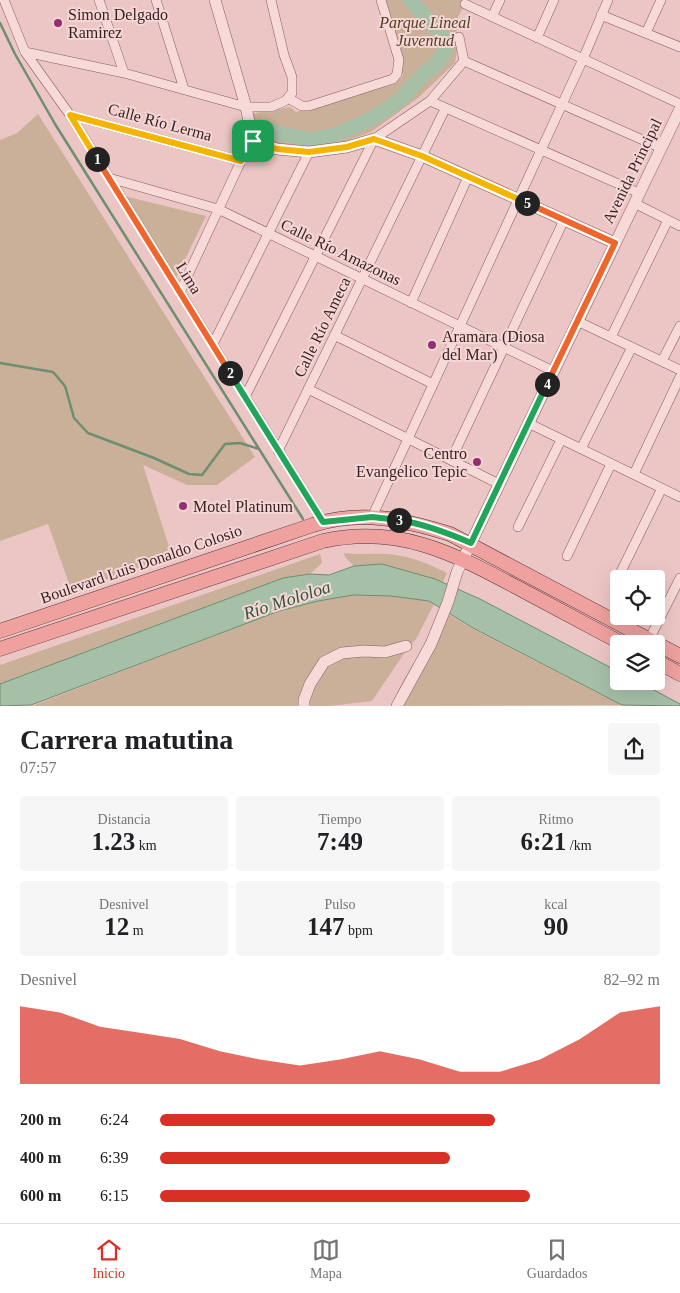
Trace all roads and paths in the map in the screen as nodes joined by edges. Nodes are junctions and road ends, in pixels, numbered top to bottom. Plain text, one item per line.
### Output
1 (4, 0) edge
2 (99, 0) edge
3 (156, 0) edge
4 (215, 0) edge
5 (271, 0) edge
6 (381, 0) edge
7 (500, 0) edge
8 (554, 0) edge
9 (608, 0) edge
10 (661, 0) edge
11 (465, 4) dead end
12 (601, 15) junction
13 (492, 17) junction
14 (646, 33) junction
15 (459, 37) dead end
16 (537, 38) junction
17 (680, 47) edge
18 (25, 52) junction
19 (583, 59) junction
20 (464, 61) junction
21 (124, 73) junction
22 (184, 89) junction
23 (288, 98) junction
24 (430, 101) junction
25 (562, 104) junction
26 (680, 104) edge
27 (246, 107) junction
28 (446, 109) junction
29 (680, 109) edge
30 (70, 115) junction
31 (374, 139) junction
32 (253, 141) junction
33 (661, 148) junction
34 (541, 150) junction
35 (309, 152) junction
36 (422, 156) junction
37 (241, 161) junction
38 (468, 177) junction
39 (109, 178) junction
40 (637, 198) junction
41 (518, 199) junction
42 (218, 209) junction
43 (564, 220) junction
44 (668, 220) junction
45 (680, 226) edge
46 (269, 234) junction
47 (615, 243) junction
48 (314, 256) junction
49 (362, 279) junction
50 (180, 292) junction
51 (410, 302) junction
52 (577, 321) junction
53 (460, 326) junction
54 (680, 326) edge
55 (334, 335) junction
56 (611, 337) junction
57 (213, 344) junction
58 (503, 347) junction
59 (632, 347) junction
60 (662, 362) junction
61 (680, 370) edge
62 (552, 371) junction
63 (680, 377) edge
64 (433, 384) junction
65 (308, 389) junction
66 (245, 397) junction
67 (528, 423) junction
68 (408, 439) junction
69 (561, 440) junction
70 (581, 449) junction
71 (278, 450) junction
72 (451, 460) junction
73 (611, 464) junction
74 (634, 474) junction
75 (499, 484) junction
76 (662, 488) junction
77 (680, 497) edge
78 (372, 517) junction
79 (313, 525) junction
80 (518, 527) dead end
81 (471, 543) junction
82 (566, 556) dead end
83 (463, 559) junction
84 (622, 570) edge
85 (680, 578) edge
86 (86, 602) junction
87 (42, 617) junction
88 (0, 630) edge
89 (54, 630) junction
90 (640, 635) edge
91 (652, 635) edge
92 (610, 637) edge
93 (406, 646) dead end
94 (665, 648) edge
95 (0, 649) edge
96 (680, 656) edge
97 (665, 666) edge
98 (680, 674) edge
99 (304, 706) edge
100 (397, 706) edge

1 - 18 street, Lima
2 - 21 street
3 - 22 street
4 - 27 street
5 - 23 street
6 - 23 street
7 - 13 street
8 - 16 street
9 - 12 street
10 - 14 street
11 - 13 street
12 - 14 street
12 - 19 street
13 - 16 street
14 - 17 street
15 - 20 street
16 - 19 street
18 - 21 street
18 - 30 street, Lima
19 - 25 street
19 - 26 street
20 - 24 street
20 - 25 street
21 - 22 street
22 - 27 street
23 - 27 street
24 - 28 street
24 - 31 street
25 - 33 street
25 - 34 street
27 - 32 street
28 - 34 street
28 - 36 street, Calle Río Ameca
29 - 33 street, Avenida Principal
30 - 37 street, Calle Río Lerma
30 - 39 street, Lima
31 - 35 street
31 - 36 street
31 - 48 street
32 - 35 street
32 - 37 street
33 - 40 street, Avenida Principal
34 - 40 street
34 - 41 street
35 - 46 street
36 - 38 street
36 - 49 street, Calle Río Ameca
37 - 42 street
38 - 41 street
38 - 51 street
39 - 42 street, Calle Río Amazonas
39 - 50 street, Lima
40 - 44 street
40 - 47 street, Avenida Principal
41 - 43 street
41 - 53 street
42 - 46 street, Calle Río Amazonas
42 - 50 street
43 - 47 street
43 - 58 street
44 - 45 street
44 - 56 street
46 - 48 street, Calle Río Amazonas
46 - 57 street
47 - 52 street, Avenida Principal
48 - 49 street, Calle Río Amazonas
48 - 66 street
49 - 51 street, Calle Río Amazonas
49 - 55 street, Calle Río Ameca
50 - 57 street, Lima
51 - 53 street, Calle Río Amazonas
52 - 56 street
52 - 62 street, Avenida Principal
53 - 58 street, Calle Río Amazonas
53 - 64 street
54 - 60 street
55 - 64 street
55 - 65 street, Calle Río Ameca
56 - 59 street
57 - 66 street, Lima
58 - 62 street, Calle Río Amazonas
58 - 72 street
59 - 60 street
59 - 70 street
60 - 61 street
62 - 67 street, Avenida Principal
63 - 74 street
64 - 68 street
65 - 68 street
65 - 71 street, Calle Río Ameca
66 - 71 street, Lima
67 - 69 street
67 - 75 street, Avenida Principal
68 - 72 street
68 - 78 street
69 - 70 street
69 - 80 street
70 - 73 street
71 - 79 street, Lima
72 - 75 street
73 - 74 street
73 - 82 street
74 - 76 street
75 - 81 street, Avenida Principal
76 - 77 street
76 - 84 street
78 - 79 main road, Boulevard Luis Donaldo Colosio
78 - 81 main road, Boulevard Luis Donaldo Colosio
79 - 86 main road, Boulevard Luis Donaldo Colosio
81 - 83 street, Avenida Principal
81 - 90 main road, Boulevard Luis Donaldo Colosio
83 - 89 main road
83 - 92 main road
83 - 100 street, Avenida Principal
85 - 91 street
86 - 87 main road, Boulevard Luis Donaldo Colosio
86 - 89 main road
87 - 88 main road, Boulevard Luis Donaldo Colosio
87 - 95 main road
89 - 95 main road
93 - 99 street
94 - 96 main road, Boulevard Luis Donaldo Colosio
97 - 98 main road

